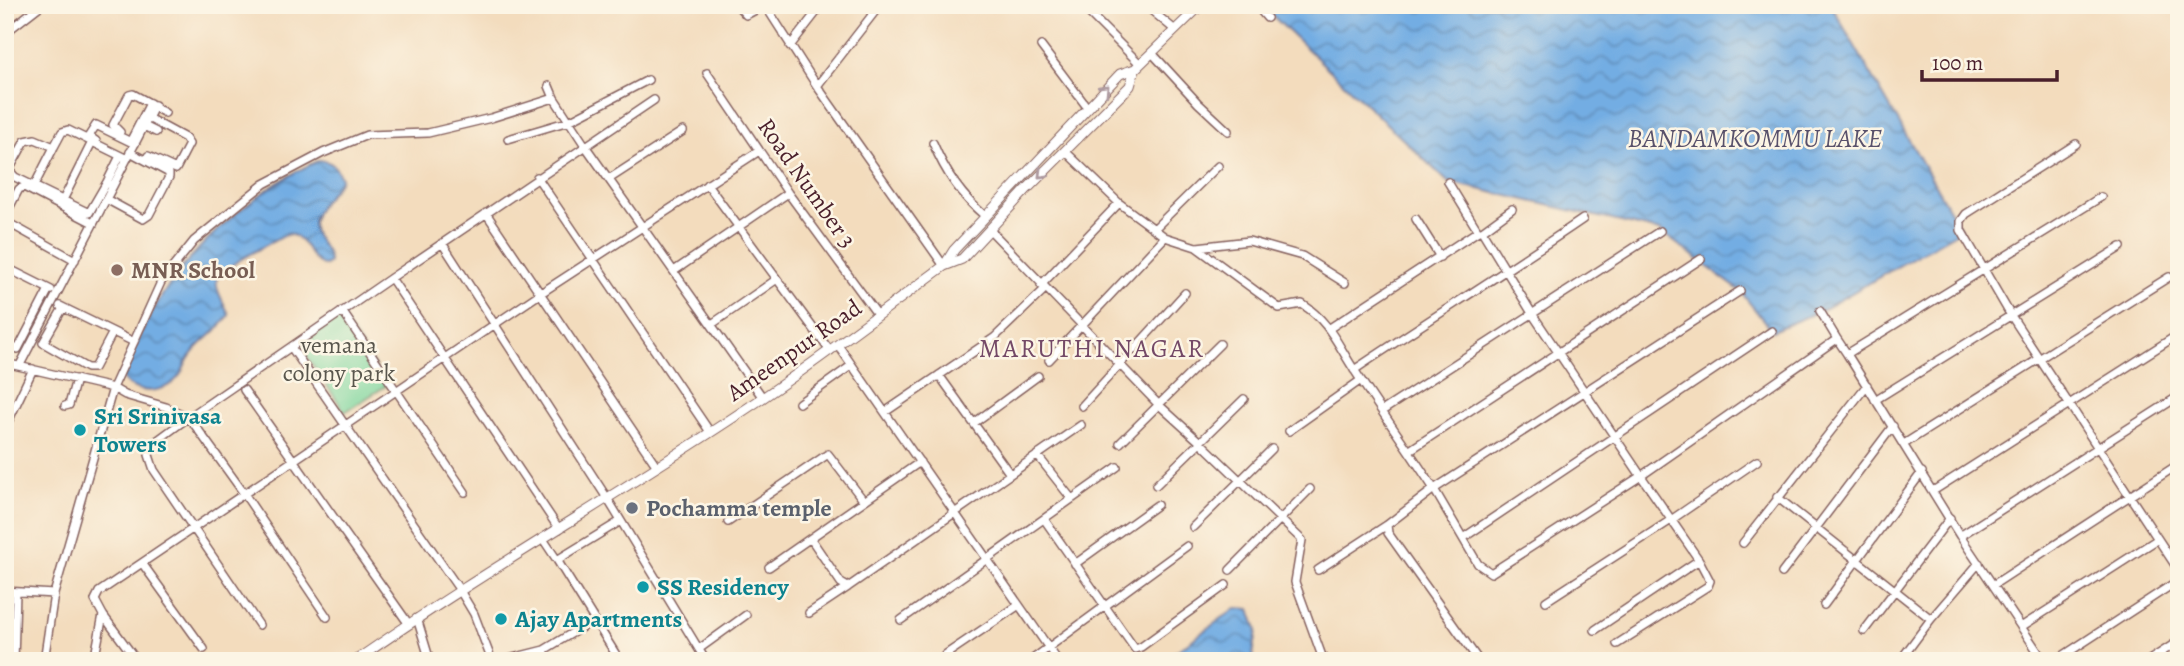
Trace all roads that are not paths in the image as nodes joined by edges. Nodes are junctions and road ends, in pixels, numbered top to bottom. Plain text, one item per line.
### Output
1 (41, 5) edge
2 (737, 5) edge
3 (822, 5) edge
4 (880, 5) edge
5 (1081, 5) edge
6 (1145, 5) edge
7 (1201, 5) edge
8 (1256, 5) edge
9 (1267, 18) dead end
10 (1175, 30) junction
11 (5, 33) edge
12 (1041, 46) dead end
13 (790, 47) junction
14 (1152, 53) junction
15 (1138, 67) junction
16 (706, 73) dead end
17 (648, 80) dead end
18 (549, 86) dead end
19 (817, 86) junction
20 (554, 98) junction
21 (654, 100) dead end
22 (154, 105) junction
23 (1084, 110) junction
24 (165, 113) dead end
25 (569, 121) junction
26 (144, 122) junction
27 (1091, 124) junction
28 (683, 131) dead end
29 (1228, 131) dead end
30 (156, 132) dead end
31 (508, 139) dead end
32 (92, 142) junction
33 (933, 144) dead end
34 (2076, 144) dead end
35 (54, 147) junction
36 (586, 147) junction
37 (130, 149) junction
38 (759, 151) junction
39 (1065, 151) junction
40 (1218, 166) dead end
41 (537, 177) junction
42 (609, 179) junction
43 (1448, 182) dead end
44 (110, 184) junction
45 (707, 184) junction
46 (34, 186) junction
47 (788, 193) junction
48 (2101, 197) dead end
49 (106, 199) junction
50 (62, 200) junction
51 (1119, 203) junction
52 (1512, 209) dead end
53 (96, 210) junction
54 (486, 213) junction
55 (5, 216) edge
56 (985, 216) junction
57 (1416, 219) dead end
58 (1583, 219) dead end
59 (8, 223) edge
60 (93, 223) junction
61 (643, 225) junction
62 (738, 227) junction
63 (1154, 229) junction
64 (990, 230) junction
65 (1480, 231) junction
66 (1660, 231) dead end
67 (1165, 237) junction
68 (5, 239) edge
69 (442, 243) junction
70 (1196, 247) junction
71 (2121, 247) dead end
72 (1440, 257) junction
73 (592, 259) junction
74 (1700, 259) dead end
75 (75, 260) junction
76 (944, 266) junction
77 (5, 267) edge
78 (1983, 269) junction
79 (674, 271) junction
80 (1507, 271) junction
81 (2169, 277) dead end
82 (391, 278) junction
83 (777, 279) junction
84 (1345, 283) dead end
85 (1043, 287) junction
86 (49, 289) junction
87 (1740, 291) dead end
88 (541, 293) junction
89 (1185, 293) dead end
90 (58, 294) junction
91 (53, 303) junction
92 (63, 307) junction
93 (342, 312) junction
94 (1820, 312) dead end
95 (877, 314) junction
96 (2010, 314) junction
97 (1533, 315) junction
98 (495, 324) junction
99 (712, 324) junction
100 (1082, 326) junction
101 (1330, 328) junction
102 (1772, 331) dead end
103 (113, 332) junction
104 (2179, 334) edge
105 (1837, 339) junction
106 (134, 342) junction
107 (1220, 344) dead end
108 (5, 345) edge
109 (292, 346) junction
110 (834, 348) junction
111 (1559, 353) junction
112 (1847, 354) junction
113 (444, 358) junction
114 (2039, 359) junction
115 (1049, 360) dead end
116 (5, 363) edge
117 (1119, 364) junction
118 (20, 365) junction
119 (852, 365) junction
120 (33, 369) junction
121 (1354, 370) junction
122 (939, 375) junction
123 (1038, 376) dead end
124 (76, 379) junction
125 (1361, 380) junction
126 (1867, 386) junction
127 (113, 388) junction
128 (244, 390) dead end
129 (396, 390) junction
130 (1584, 391) junction
131 (2179, 396) edge
132 (763, 398) junction
133 (1244, 399) dead end
134 (1875, 400) junction
135 (799, 403) dead end
136 (1158, 404) junction
137 (2068, 405) junction
138 (65, 406) dead end
139 (1082, 406) dead end
140 (1382, 411) junction
141 (885, 412) junction
142 (189, 417) junction
143 (974, 422) junction
144 (344, 425) junction
145 (1081, 425) dead end
146 (1893, 426) junction
147 (5, 428) edge
148 (1289, 431) dead end
149 (710, 432) junction
150 (1614, 437) junction
151 (1120, 443) dead end
152 (1201, 443) junction
153 (1904, 444) junction
154 (2097, 447) junction
155 (1272, 449) dead end
156 (1409, 450) junction
157 (1037, 455) junction
158 (293, 459) junction
159 (1757, 460) dead end
160 (920, 462) junction
161 (2179, 464) edge
162 (656, 466) junction
163 (1117, 467) dead end
164 (1922, 472) junction
165 (1010, 474) junction
166 (1641, 476) junction
167 (1241, 481) junction
168 (1156, 485) dead end
169 (1310, 489) dead end
170 (1434, 489) junction
171 (1933, 491) junction
172 (243, 492) junction
173 (465, 492) dead end
174 (2129, 495) junction
175 (607, 498) junction
176 (1071, 498) junction
177 (1777, 498) junction
178 (864, 501) junction
179 (1157, 505) dead end
180 (955, 512) junction
181 (1281, 518) junction
182 (1950, 518) junction
183 (1044, 519) junction
184 (1671, 520) junction
185 (620, 522) junction
186 (728, 522) dead end
187 (1387, 525) junction
188 (1193, 527) dead end
189 (1816, 527) junction
190 (195, 528) junction
191 (559, 529) junction
192 (1961, 536) junction
193 (1463, 537) junction
194 (543, 539) junction
195 (811, 539) junction
196 (2158, 539) junction
197 (1743, 543) dead end
198 (1187, 546) dead end
199 (557, 560) junction
200 (988, 560) junction
201 (1699, 560) junction
202 (1856, 560) junction
203 (1979, 563) junction
204 (142, 564) junction
205 (1074, 564) junction
206 (769, 567) dead end
207 (1318, 569) dead end
208 (1230, 570) dead end
209 (2179, 571) edge
210 (1782, 573) dead end
211 (2179, 580) edge
212 (1226, 585) dead end
213 (1993, 585) junction
214 (848, 587) junction
215 (459, 589) junction
216 (5, 591) edge
217 (1894, 591) junction
218 (16, 592) junction
219 (54, 594) junction
220 (1546, 601) dead end
221 (1019, 604) junction
222 (1824, 605) dead end
223 (1104, 606) junction
224 (810, 613) dead end
225 (103, 615) junction
226 (746, 615) dead end
227 (327, 617) dead end
228 (1931, 619) junction
229 (594, 620) junction
230 (901, 620) dead end
231 (412, 621) junction
232 (259, 625) dead end
233 (2021, 626) junction
234 (1595, 630) dead end
235 (1864, 631) dead end
236 (2179, 641) edge
237 (1617, 645) dead end
238 (1049, 647) junction
239 (204, 649) dead end
240 (699, 649) junction
241 (544, 650) junction
242 (945, 655) dead end
243 (1902, 658) dead end
244 (1323, 659) dead end
245 (14, 661) edge
246 (44, 661) edge
247 (94, 661) edge
248 (137, 661) edge
249 (355, 661) edge
250 (430, 661) edge
251 (492, 661) edge
252 (501, 661) edge
253 (547, 661) edge
254 (620, 661) edge
255 (706, 661) edge
256 (1030, 661) edge
257 (1058, 661) edge
258 (1479, 661) edge
259 (2044, 661) edge
260 (2055, 661) edge
261 (2148, 661) edge

1 - 11 street
2 - 13 street
3 - 13 street
4 - 19 street
5 - 15 street
6 - 10 street
7 - 10 street, Ameenpur Road
8 - 9 street
10 - 14 street, Ameenpur Road
12 - 23 street
13 - 19 street
14 - 15 street, Ameenpur Road
14 - 29 street
23 -> 15 street, Ameenpur Road
15 - 27 street
16 - 38 street, Road Number 3
17 - 25 street
18 - 20 street
19 - 76 street
20 - 25 street
20 - 106 street
21 - 36 street
22 - 24 street
22 - 26 street
22 - 37 street
23 - 27 street
23 - 56 street, Ameenpur Road
25 - 31 street
25 - 36 street
26 - 30 street
26 - 37 street
26 - 37 street
27 - 39 street
28 - 42 street
32 - 35 street
32 - 37 street
32 - 50 street
33 - 56 street
34 - 78 street
35 - 46 street
35 - 46 street
36 - 41 street
36 - 42 street
37 - 37 street
37 - 44 street
37 - 49 street
38 - 45 street
38 - 47 street, Road Number 3
39 - 51 street
39 -> 64 street
40 - 63 street
41 - 54 street
41 - 73 street
42 - 61 street
43 - 65 street
44 - 49 street
44 - 53 street
45 - 61 street
45 - 62 street
46 - 50 street
47 - 62 street
47 - 95 street, Road Number 3
48 - 78 street
49 - 53 street
50 - 53 street
51 - 63 street
51 - 85 street
52 - 65 street
53 - 60 street
54 - 69 street
54 - 88 street
55 - 60 street
56 - 76 street, Ameenpur Road
57 - 72 street
58 - 80 street
59 - 68 street
59 - 75 street
60 - 75 street
61 - 73 street
61 - 79 street
62 - 79 street
62 - 83 street
63 - 67 street
64 - 76 street
64 - 85 street
65 - 72 street
65 - 80 street
66 - 97 street
67 - 70 street
67 - 100 street
69 - 82 street
69 - 98 street
70 - 84 street
70 - 101 street
71 - 96 street
72 - 101 street
73 - 88 street
73 - 149 street
74 - 111 street
75 - 90 street
76 - 95 street, Ameenpur Road
77 - 86 street
78 - 96 street
78 - 112 street
79 - 99 street
80 - 97 street
80 - 121 street
81 - 114 street
82 - 93 street
82 - 113 street
83 - 99 street
83 - 110 street
85 - 100 street
85 - 122 street
86 - 90 street
86 - 108 street
87 - 130 street
88 - 98 street
88 - 162 street
89 - 117 street
90 - 91 street
91 - 92 street
91 - 118 street
92 - 103 street
92 - 103 street
93 - 109 street
93 - 129 street
94 - 105 street
95 - 110 street, Ameenpur Road
96 - 114 street
96 - 134 street
97 - 111 street
97 - 140 street
98 - 113 street
98 - 175 street
99 - 132 street
100 - 115 street
100 - 117 street
101 - 121 street
102 - 150 street
103 - 106 street
104 - 137 street
105 - 112 street
105 - 166 street
106 - 127 street
107 - 136 street
109 - 142 street
109 - 144 street
110 - 119 street
110 - 132 street, Ameenpur Road
111 - 130 street
111 - 156 street
112 - 126 street
113 - 129 street
113 - 191 street
114 - 137 street
114 - 153 street
116 - 118 street
117 - 136 street
117 - 139 street
118 - 120 street
119 - 135 street
119 - 141 street
120 - 124 street
120 - 147 street
121 - 125 street
122 - 141 street
122 - 143 street
123 - 143 street
124 - 127 street
124 - 138 street
125 - 140 street
125 - 148 street
126 - 134 street
126 - 177 street
127 - 142 street
127 - 219 street
128 - 158 street
129 - 144 street
129 - 173 street
130 - 150 street
130 - 170 street
131 - 154 street
132 - 149 street, Ameenpur Road
133 - 152 street
134 - 146 street
136 - 151 street
136 - 152 street
137 - 154 street
137 - 171 street
140 - 156 street
141 - 160 street
142 - 172 street
142 - 190 street
143 - 165 street
144 - 158 street
144 - 215 street
145 - 157 street
146 - 153 street
146 - 189 street
149 - 162 street, Ameenpur Road
150 - 166 street
150 - 193 street
152 - 167 street
152 - 168 street
153 - 164 street
154 - 174 street
154 - 192 street
155 - 167 street
156 - 170 street
157 - 165 street
157 - 176 street
158 - 172 street
158 - 231 street
159 - 184 street
160 - 178 street
160 - 180 street
161 - 174 street
162 - 175 street, Ameenpur Road
163 - 176 street
164 - 171 street
164 - 202 street
165 - 180 street
166 - 184 street
166 - 193 street
167 - 181 street
167 - 188 street
169 - 181 street
170 - 187 street
170 - 193 street
171 - 182 street
172 - 190 street
172 - 227 street
174 - 196 street
174 - 213 street
175 - 185 street
175 - 191 street, Ameenpur Road
176 - 183 street
177 - 189 street
177 - 197 street
178 - 186 street
178 - 195 street
179 - 205 street
180 - 200 street
180 - 214 street
181 - 208 street
181 - 244 street
182 - 192 street
182 - 217 street
183 - 200 street
183 - 205 street
184 - 201 street
184 - 220 street
185 - 199 street
185 - 240 street
187 - 207 street
187 - 258 street
189 - 202 street
189 - 210 street
190 - 204 street
190 - 232 street
191 - 194 street, Ameenpur Road
192 - 203 street
194 - 199 street
194 - 215 street, Ameenpur Road
195 - 206 street
195 - 214 street
196 - 209 street
196 - 233 street
198 - 223 street
199 - 229 street
200 - 221 street
200 - 230 street
201 - 234 street
201 - 237 street
202 - 217 street
202 - 222 street
203 - 213 street
203 - 228 street
204 - 225 street
204 - 239 street
205 - 223 street
211 - 260 street
212 - 223 street
213 - 233 street
214 - 224 street
215 - 231 street, Ameenpur Road
215 - 251 street
216 - 218 street
217 - 228 street
217 - 235 street
218 - 219 street
218 - 245 street
219 - 246 street
221 - 238 street
221 - 242 street
223 - 238 street
225 - 247 street
225 - 248 street
226 - 240 street
228 - 243 street
229 - 241 street
229 - 254 street
231 - 249 street, Ameenpur Road
231 - 250 street
233 - 259 street
236 - 261 street
238 - 256 street
238 - 257 street
240 - 255 street
241 - 252 street
241 - 253 street

